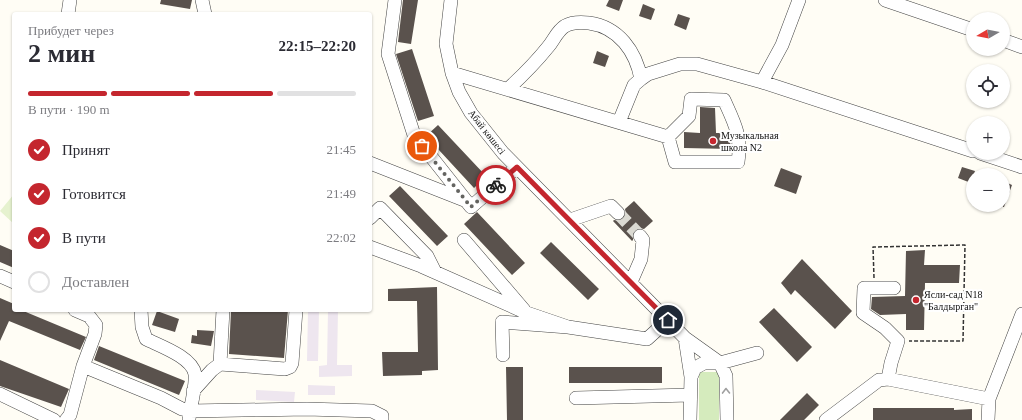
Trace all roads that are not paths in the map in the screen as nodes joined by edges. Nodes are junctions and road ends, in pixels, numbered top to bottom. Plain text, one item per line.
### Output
1 (202, 0) edge
2 (395, 0) edge
3 (451, 0) edge
4 (799, 0) edge
5 (885, 0) edge
6 (205, 12) edge
7 (966, 28) edge
8 (1010, 43) edge
9 (1022, 47) edge
10 (452, 73) junction
11 (641, 79) junction
12 (762, 82) junction
13 (508, 89) junction
14 (619, 122) junction
15 (668, 137) junction
16 (966, 149) edge
17 (1001, 160) edge
18 (372, 164) edge
19 (517, 167) junction
20 (1022, 167) edge
21 (466, 200) junction
22 (618, 213) tunnel mouth
23 (372, 216) edge
24 (570, 220) junction
25 (640, 236) tunnel mouth
26 (464, 240) dead end
27 (372, 248) edge
28 (434, 272) junction
29 (0, 276) edge
30 (12, 281) edge
31 (631, 282) junction
32 (894, 288) dead end
33 (80, 312) edge
34 (141, 312) edge
35 (223, 312) edge
36 (296, 312) edge
37 (526, 313) junction
38 (1022, 314) edge
39 (668, 320) junction
40 (568, 327) junction
41 (685, 338) junction
42 (757, 353) dead end
43 (503, 355) dead end
44 (720, 363) junction
45 (220, 364) junction
46 (83, 366) junction
47 (691, 377) junction
48 (888, 379) junction
49 (193, 391) junction
50 (0, 394) edge
51 (690, 395) junction
52 (576, 398) dead end
53 (989, 399) junction
54 (190, 416) edge
55 (54, 420) edge
56 (66, 420) edge
57 (382, 420) edge
58 (690, 420) edge
59 (727, 420) edge
60 (826, 420) edge
61 (988, 420) edge

1 - 6 street
2 - 21 street
3 - 10 street, Абай көшесі
4 - 12 street
5 - 7 street
8 - 9 street
10 - 13 street
10 - 19 street, Абай көшесі
11 - 12 street
11 - 13 street
11 - 14 street
12 - 16 street
13 - 14 street
14 - 15 street
15 - 15 street
17 - 20 street
18 - 21 street
19 - 21 street
19 - 24 street, Абай көшесі
22 - 24 street
23 - 28 street
24 - 31 street, Абай көшесі
25 - 31 street
26 - 37 street
27 - 28 street
28 - 37 street
29 - 30 street
31 - 39 street, Абай көшесі
32 - 48 street
33 - 46 street
34 - 49 street
35 - 45 street
36 - 45 street
37 - 40 street
38 - 53 street
39 - 40 street
39 - 41 street, Абай көшесі
40 - 43 street
41 - 44 street, Абай көшесі
41 - 47 street
42 - 44 street
44 - 47 street
59 -> 44 street
45 - 49 street
46 - 54 street
46 - 56 street
47 - 51 street
48 - 53 street
48 - 60 street
49 - 54 street
50 - 55 street
51 - 52 street
51 - 58 street
53 - 61 street
54 - 57 street

